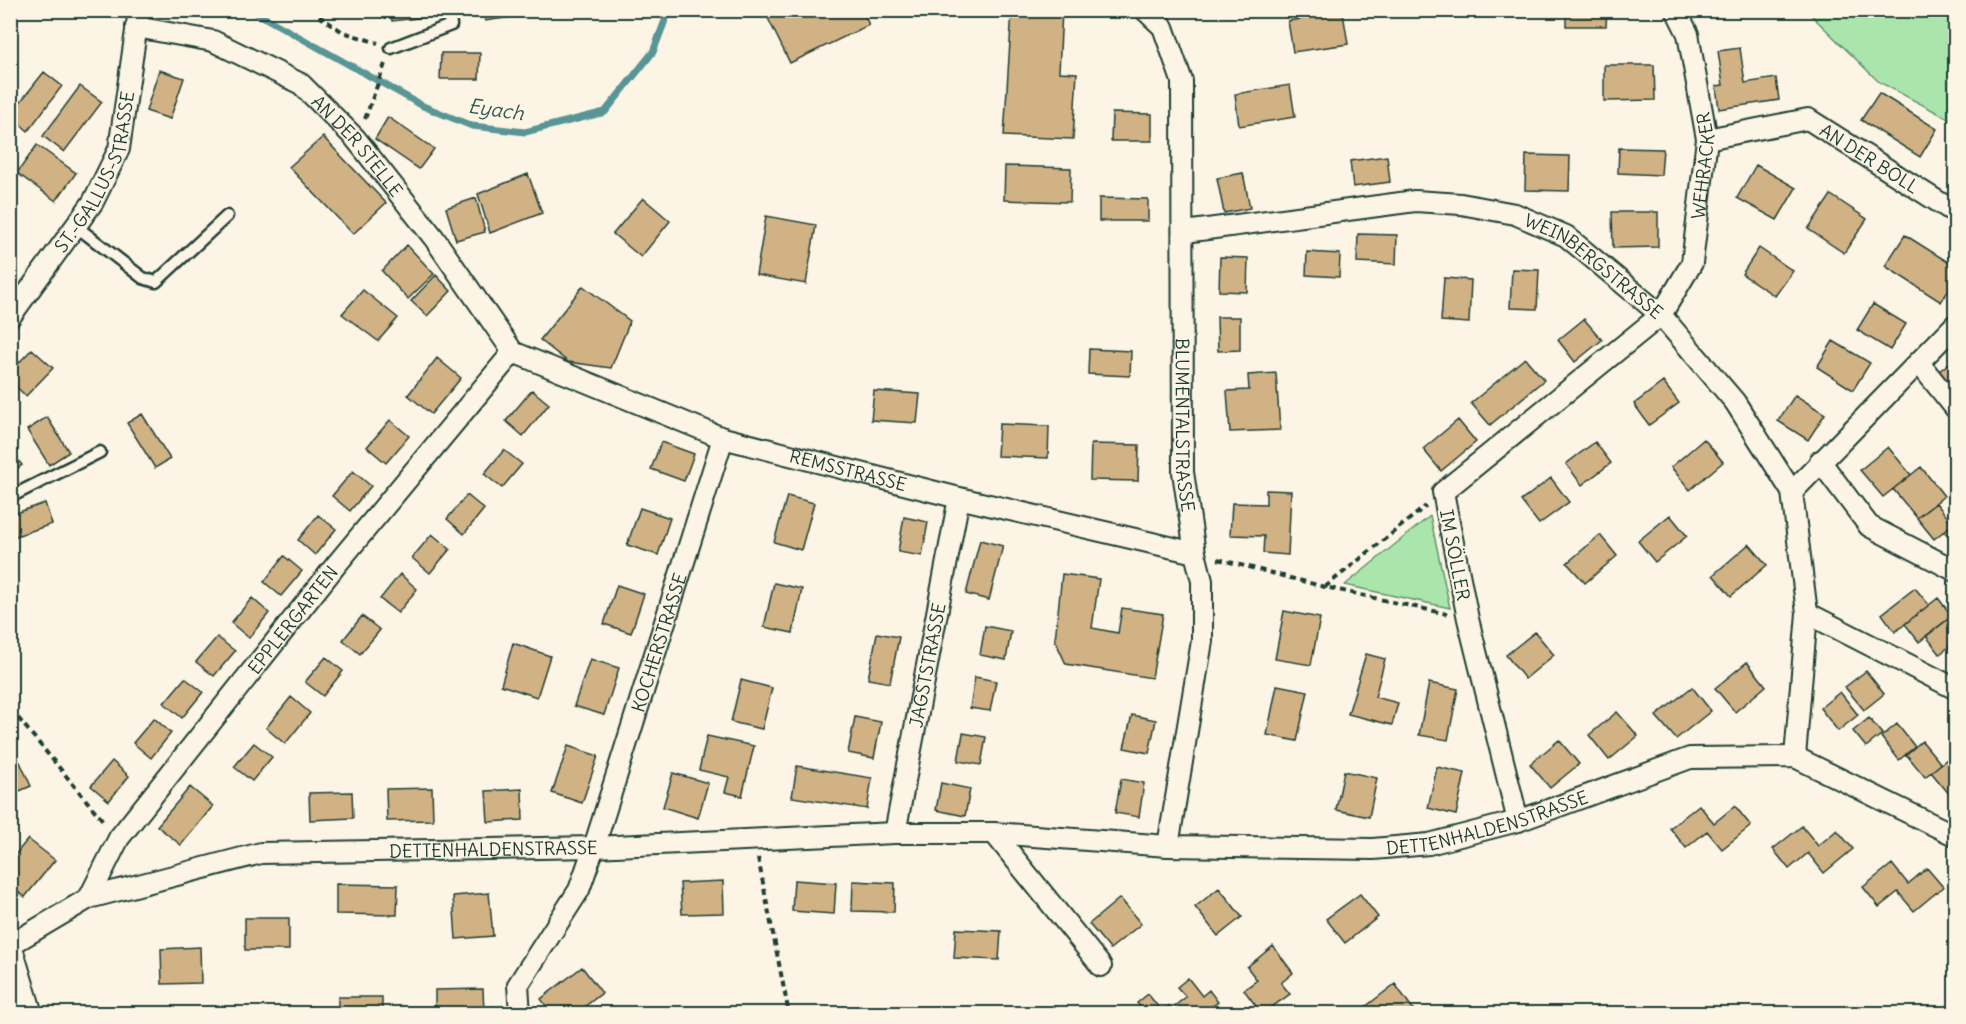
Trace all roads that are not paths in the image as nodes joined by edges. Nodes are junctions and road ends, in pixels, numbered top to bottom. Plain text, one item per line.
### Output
1 (449, 10) edge
2 (1145, 10) edge
3 (1676, 10) edge
4 (138, 19) edge
5 (391, 48) road end
6 (1707, 139) junction
7 (1956, 213) edge
8 (227, 216) dead end
9 (77, 227) junction
10 (1185, 232) junction
11 (1661, 315) junction
12 (10, 317) edge
13 (1956, 324) edge
14 (513, 352) junction
15 (1919, 363) junction
16 (1956, 410) edge
17 (723, 438) junction
18 (100, 452) dead end
19 (1820, 461) junction
20 (1792, 492) junction
21 (10, 497) edge
22 (959, 498) junction
23 (1195, 553) junction
24 (1956, 571) edge
25 (1807, 613) junction
26 (1956, 689) edge
27 (1795, 757) junction
28 (1518, 821) junction
29 (895, 833) junction
30 (994, 833) junction
31 (1956, 836) edge
32 (1168, 846) junction
33 (594, 847) junction
34 (89, 898) junction
35 (11, 945) edge
36 (1101, 966) dead end
37 (32, 1014) edge
38 (520, 1014) edge

1 - 5 lane
2 - 10 street, BLUMENTALSTRASSE
3 - 6 street, WEHRÄCKER
4 - 9 street, ST.-GALLUS-STRASSE
4 - 14 street, AN DER STELLE
6 - 7 street, AN DER BÖLL
6 - 11 street, WEHRÄCKER
8 - 9 lane
9 - 12 street, ST.-GALLUS-STRASSE
10 - 11 street, WEINBERGSTRASSE
10 - 23 street, BLUMENTALSTRASSE
11 - 20 street, WEINBERGSTRASSE
11 - 28 street, IM SÖLLER
13 - 15 street
14 - 17 street, REMSSTRASSE
14 - 34 street, EPPLERGARTEN
15 - 16 street
15 - 19 street
17 - 22 street, REMSSTRASSE
17 - 33 street, KOCHERSTRASSE
18 - 21 lane
19 - 20 street
19 - 24 street
20 - 25 street, WEINBERGSTRASSE
22 - 23 street, REMSSTRASSE
22 - 29 street, JAGSTSTRASSE
23 - 32 street, BLUMENTALSTRASSE
25 - 26 street
25 - 27 street, WEINBERGSTRASSE
27 - 28 street, DETTENHALDENSTRASSE
27 - 31 street, DETTENHALDENSTRASSE
28 - 32 street, DETTENHALDENSTRASSE
29 - 30 street, DETTENHALDENSTRASSE
29 - 33 street, DETTENHALDENSTRASSE
30 - 32 street, DETTENHALDENSTRASSE
30 - 36 street
33 - 34 street, DETTENHALDENSTRASSE
33 - 38 street, KOCHERSTRASSE
34 - 35 street, DETTENHALDENSTRASSE
35 - 37 street

